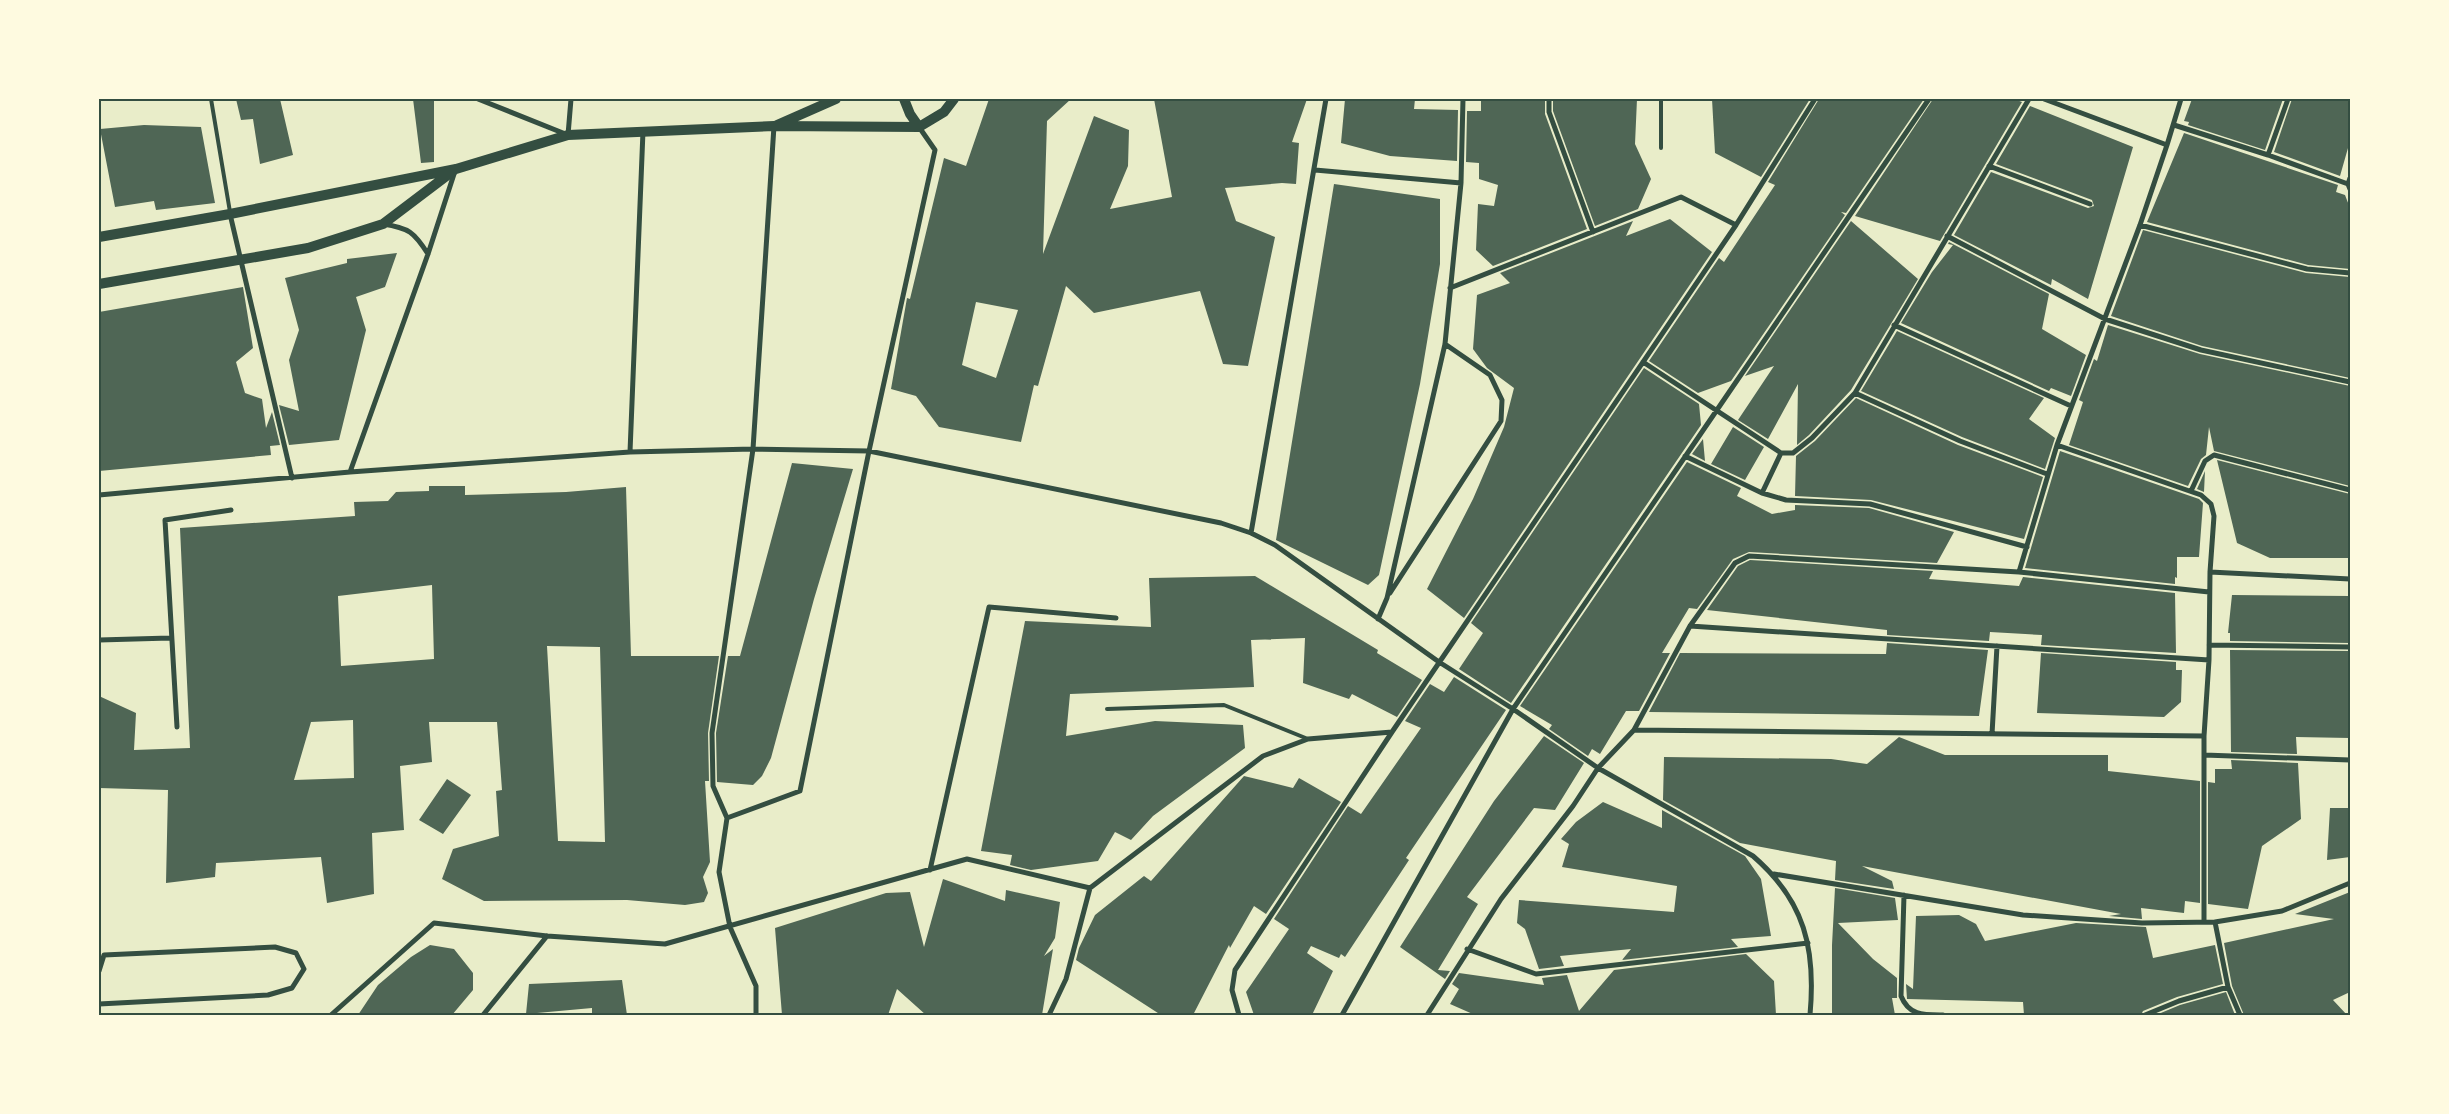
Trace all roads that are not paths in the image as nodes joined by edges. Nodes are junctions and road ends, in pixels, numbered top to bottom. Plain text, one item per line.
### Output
1 (211, 99) edge
2 (478, 99) edge
3 (571, 99) edge
4 (836, 99) edge
5 (904, 99) edge
6 (954, 99) edge
7 (1326, 99) edge
8 (1463, 99) edge
9 (1549, 99) edge
10 (1661, 99) edge
11 (1815, 99) edge
12 (1929, 99) edge
13 (2029, 99) edge
14 (2044, 99) edge
15 (2181, 99) edge
16 (2288, 99) edge
17 (2174, 125) junction
18 (774, 126) junction
19 (919, 127) junction
20 (643, 131) junction
21 (568, 135) junction
22 (2168, 145) junction
23 (1661, 148) dead end
24 (2268, 155) junction
25 (1989, 166) junction
26 (456, 169) junction
27 (1315, 170) junction
28 (1461, 182) junction
29 (2350, 184) edge
30 (2090, 204) dead end
31 (230, 214) junction
32 (383, 224) junction
33 (1736, 225) junction
34 (2140, 225) junction
35 (1593, 232) junction
36 (1947, 236) junction
37 (99, 237) edge
38 (428, 254) junction
39 (241, 260) junction
40 (2350, 273) edge
41 (99, 284) edge
42 (1450, 288) junction
43 (2105, 318) junction
44 (1894, 324) junction
45 (1445, 344) junction
46 (1643, 362) junction
47 (2350, 382) edge
48 (1855, 393) junction
49 (2071, 406) junction
50 (1716, 410) junction
51 (2057, 445) junction
52 (753, 449) junction
53 (869, 451) junction
54 (630, 452) junction
55 (1781, 453) junction
56 (1685, 456) junction
57 (350, 472) junction
58 (2047, 474) junction
59 (292, 478) junction
60 (2350, 490) edge
61 (2191, 491) junction
62 (1762, 493) junction
63 (99, 495) edge
64 (232, 510) dead end
65 (1251, 532) junction
66 (2027, 547) junction
67 (2020, 572) junction
68 (2210, 572) junction
69 (2350, 578) edge
70 (2210, 592) junction
71 (1387, 598) junction
72 (1116, 618) dead end
73 (1378, 619) junction
74 (1690, 626) junction
75 (170, 638) junction
76 (99, 640) edge
77 (2209, 645) junction
78 (1997, 646) junction
79 (2350, 647) edge
80 (2209, 660) junction
81 (1438, 662) junction
82 (1107, 709) dead end
83 (1513, 709) junction
84 (177, 727) dead end
85 (1634, 730) junction
86 (1392, 732) junction
87 (1992, 734) junction
88 (2204, 736) junction
89 (1308, 739) junction
90 (2204, 755) junction
91 (2350, 760) edge
92 (1598, 768) junction
93 (727, 818) junction
94 (930, 870) junction
95 (1774, 874) junction
96 (2350, 883) edge
97 (1090, 888) junction
98 (1904, 895) junction
99 (2204, 922) junction
100 (2215, 922) junction
101 (730, 927) junction
102 (547, 936) junction
103 (1808, 943) junction
104 (1468, 949) junction
105 (99, 971) edge
106 (2228, 987) junction
107 (99, 1004) edge
108 (331, 1015) edge
109 (483, 1015) edge
110 (756, 1015) edge
111 (1049, 1015) edge
112 (1240, 1015) edge
113 (1342, 1015) edge
114 (1427, 1015) edge
115 (1810, 1015) edge
116 (1942, 1015) edge
117 (2145, 1015) edge
118 (2240, 1015) edge

1 - 31 lane
2 - 21 street
3 - 21 street
4 - 18 main road
5 - 19 main road
6 - 19 main road
7 - 27 street
8 - 28 street
9 - 35 street
10 - 23 lane
11 - 33 street
12 - 50 street
13 - 25 street
14 - 22 street
15 - 17 street
16 - 24 street
17 - 22 street
17 - 24 street
18 - 19 main road
18 - 20 main road
18 - 52 street
19 - 53 street
20 - 21 main road
20 - 54 street
21 - 26 main road
22 - 34 street
24 - 29 street
25 - 30 street
25 - 36 street
26 - 31 main road
26 - 32 main road
26 - 38 street
27 - 28 street
27 - 65 street
28 - 42 street
31 - 37 main road
31 - 39 street
32 - 38 street
32 - 39 main road
33 - 35 street
33 - 46 street
34 - 40 street
34 - 43 street
35 - 42 street
36 - 43 street
36 - 44 street
38 - 57 street
39 - 41 main road
39 - 59 street
42 - 45 street
43 - 47 street
43 - 49 street
44 - 48 street
44 - 49 street
45 - 71 street
45 - 71 street
46 - 50 street
46 - 81 street
48 - 55 street
48 - 58 street
49 - 51 street
50 - 55 street
50 - 56 street
51 - 58 street
51 - 61 street
52 - 53 street
52 - 54 street
52 - 93 street
53 - 65 street
53 - 93 street
54 - 57 street
55 - 62 street
56 - 62 street
56 - 83 street
57 - 59 street
58 - 66 street
59 - 63 street
60 - 61 street
61 - 68 street
62 - 66 street
64 - 75 street
65 - 73 street
66 - 67 street
67 - 70 street
67 - 74 street
68 - 69 street
68 - 70 street
70 - 77 street
71 - 73 street
72 - 94 street
73 - 81 street
74 - 78 street
74 - 85 street
75 - 76 street
75 - 84 street
77 - 79 street
77 - 80 street
78 - 80 street
78 - 87 street
80 - 88 street
81 - 83 street
81 - 86 street
82 - 89 lane
83 - 92 street
83 - 113 street
85 - 87 street
85 - 92 street
86 - 89 street
86 - 112 street
87 - 88 street
88 - 90 street
89 - 97 street
90 - 91 street
90 - 99 street
92 - 95 street
92 - 104 street
93 - 101 street
94 - 97 street
94 - 101 street
95 - 98 street
95 - 103 street
96 - 100 street
97 - 111 street
98 - 99 street
98 - 116 street
99 - 100 street
100 - 106 street
101 - 102 street
101 - 110 street
102 - 108 street
102 - 109 street
103 - 104 street
103 - 115 street
104 - 114 street
105 - 107 street
106 - 117 street
106 - 118 street

